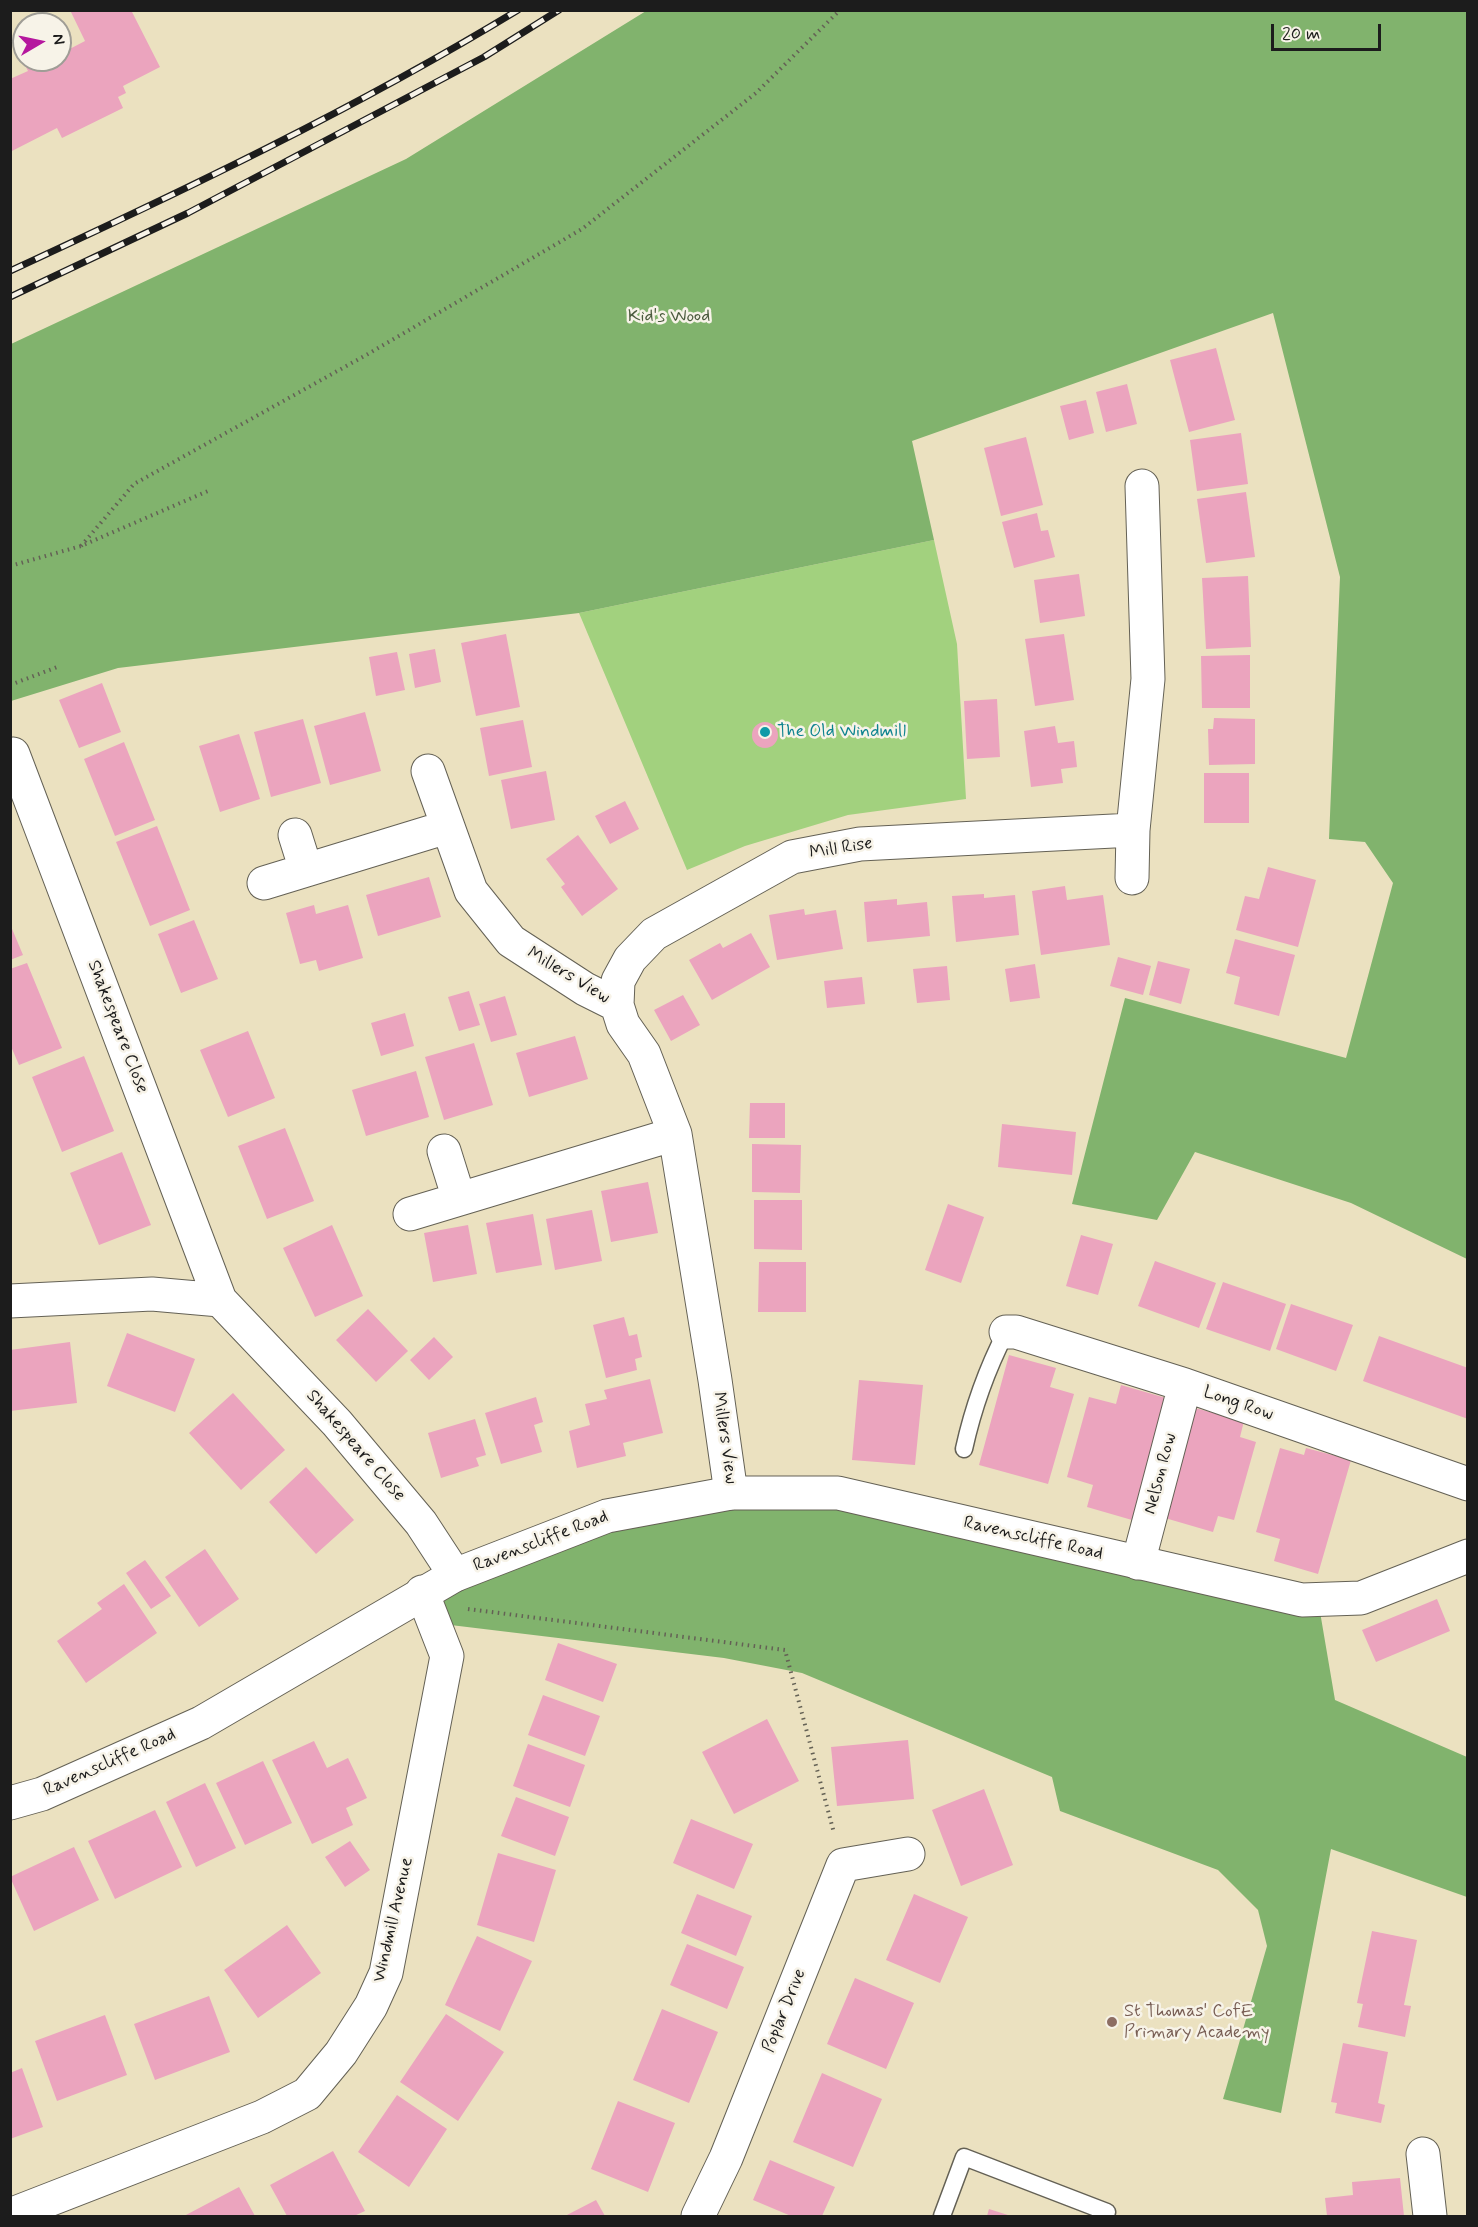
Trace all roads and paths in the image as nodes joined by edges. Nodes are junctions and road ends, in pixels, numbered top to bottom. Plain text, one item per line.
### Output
1 (840, 10) edge
2 (1142, 486) dead end
3 (208, 491) dead end
4 (81, 546) junction
5 (10, 566) edge
6 (60, 666) dead end
7 (10, 685) edge
8 (13, 754) dead end
9 (428, 771) dead end
10 (447, 827) junction
11 (1133, 830) junction
12 (295, 835) dead end
13 (306, 870) junction
14 (1132, 878) dead end
15 (264, 883) dead end
16 (617, 1005) junction
17 (675, 1134) junction
18 (444, 1151) dead end
19 (459, 1199) junction
20 (410, 1214) dead end
21 (220, 1300) junction
22 (10, 1301) edge
23 (1006, 1332) joint
24 (1185, 1385) junction
25 (964, 1449) dead end
26 (1467, 1484) edge
27 (731, 1493) junction
28 (1467, 1556) edge
29 (1138, 1563) junction
30 (455, 1575) junction
31 (425, 1598) junction
32 (10, 1803) edge
33 (908, 1854) dead end
34 (843, 1865) junction
35 (1423, 2154) dead end
36 (1107, 2212) dead end
37 (10, 2215) edge
38 (703, 2215) edge
39 (942, 2217) edge
40 (1430, 2217) edge

1 - 4 path
2 - 11 street
3 - 4 path
4 - 5 path
6 - 7 path
8 - 21 street, Shakespeare Close
9 - 10 street, Millers View
10 - 13 street
10 - 16 street, Millers View
11 - 14 street
11 - 16 street, Mill Rise
12 - 13 street
13 - 15 street
16 - 17 street, Millers View
17 - 19 street
17 - 27 street, Millers View
18 - 19 street
19 - 20 street
21 - 22 street
21 - 30 street, Shakespeare Close
23 - 24 street, Long Row
23 - 25 lane
24 - 26 street, Long Row
24 - 29 street, Nelson Row
27 - 29 street, Ravenscliffe Road
27 - 30 street, Ravenscliffe Road
28 - 29 street, Ravenscliffe Road
30 - 31 street, Ravenscliffe Road
31 - 32 street, Ravenscliffe Road
31 - 34 path
31 - 37 street, Windmill Avenue
33 - 34 street
34 - 38 street, Poplar Drive
35 - 40 street
36 - 39 lane

